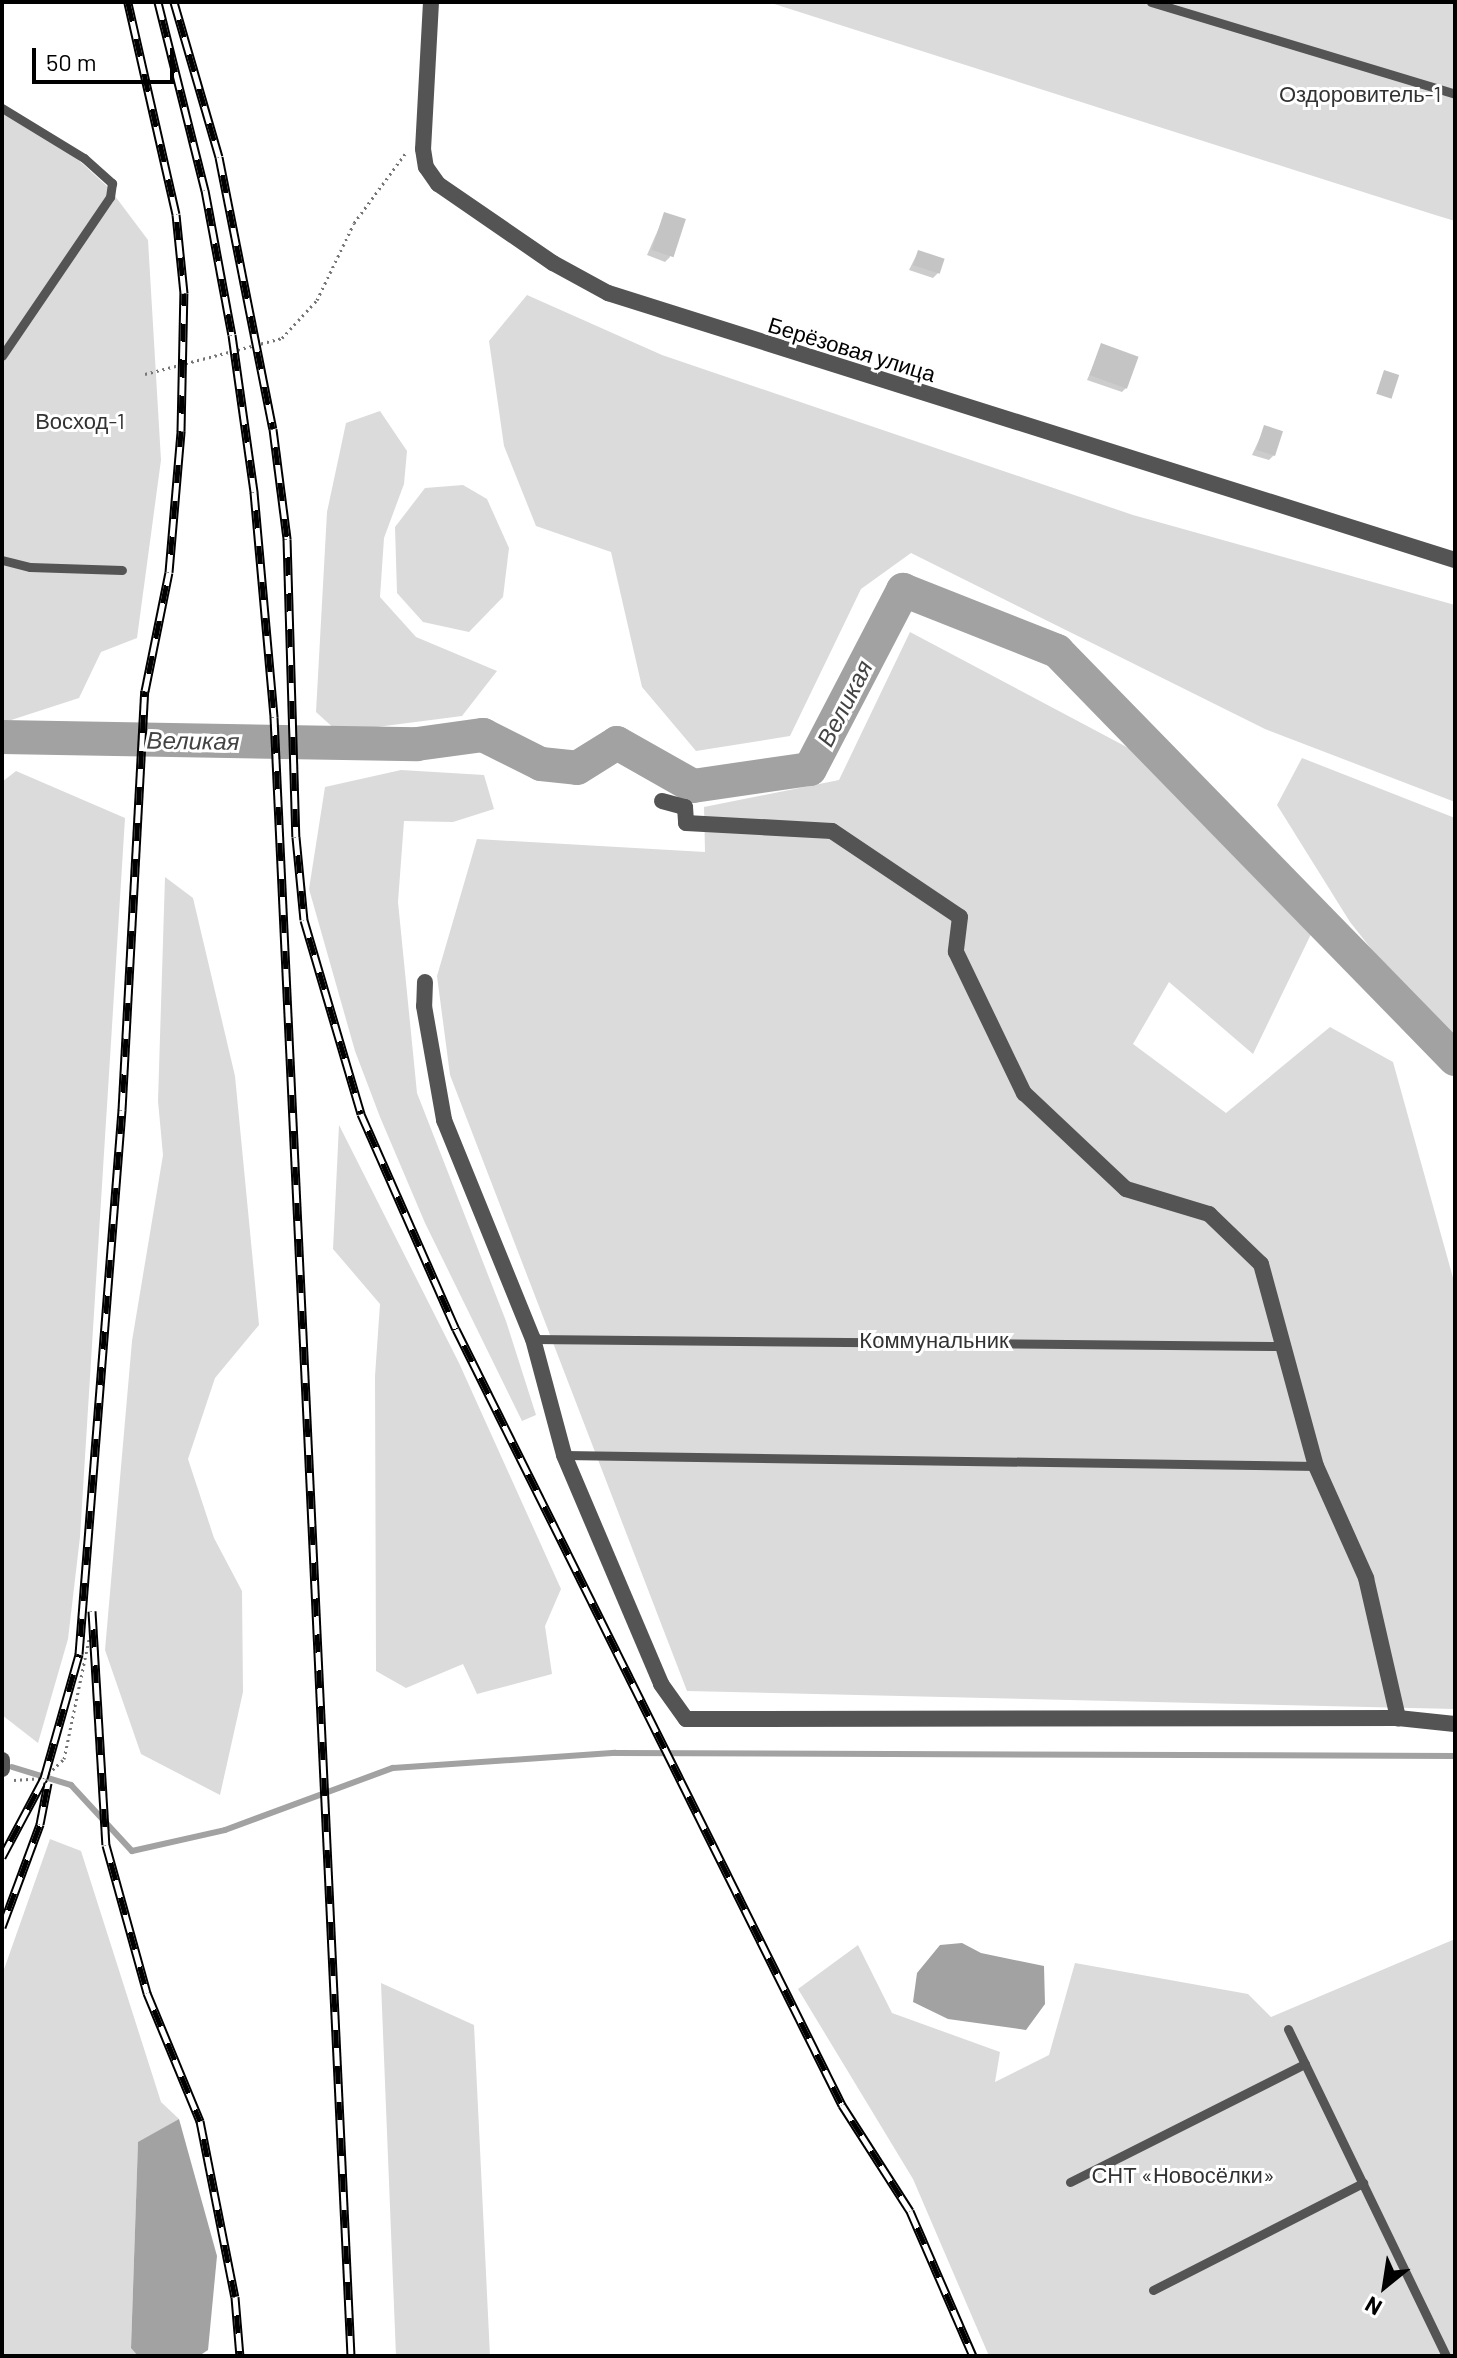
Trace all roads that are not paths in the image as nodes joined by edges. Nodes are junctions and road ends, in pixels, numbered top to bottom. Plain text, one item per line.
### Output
1 (431, 2) edge
2 (1151, 2) edge
3 (1455, 94) edge
4 (2, 108) edge
5 (2, 356) edge
6 (2, 560) edge
7 (1455, 560) edge
8 (122, 570) dead end
9 (662, 801) dead end
10 (425, 982) dead end
11 (533, 1339) junction
12 (1281, 1346) junction
13 (564, 1455) junction
14 (1316, 1466) junction
15 (1398, 1718) junction
16 (1455, 1724) edge
17 (2, 1760) edge
18 (2, 1769) edge
19 (1288, 2029) dead end
20 (1305, 2064) junction
21 (1070, 2182) dead end
22 (1363, 2183) junction
23 (1153, 2290) dead end
24 (1446, 2356) edge

1 - 7 street, Берёзовая улица
2 - 3 lane
4 - 5 lane
6 - 8 lane
9 - 12 street
10 - 11 street
11 - 12 lane
11 - 13 street
12 - 14 street
13 - 14 lane
13 - 15 street
14 - 15 street
15 - 16 street
17 - 18 street
19 - 20 lane
20 - 21 lane
20 - 22 lane
22 - 23 lane
22 - 24 lane

